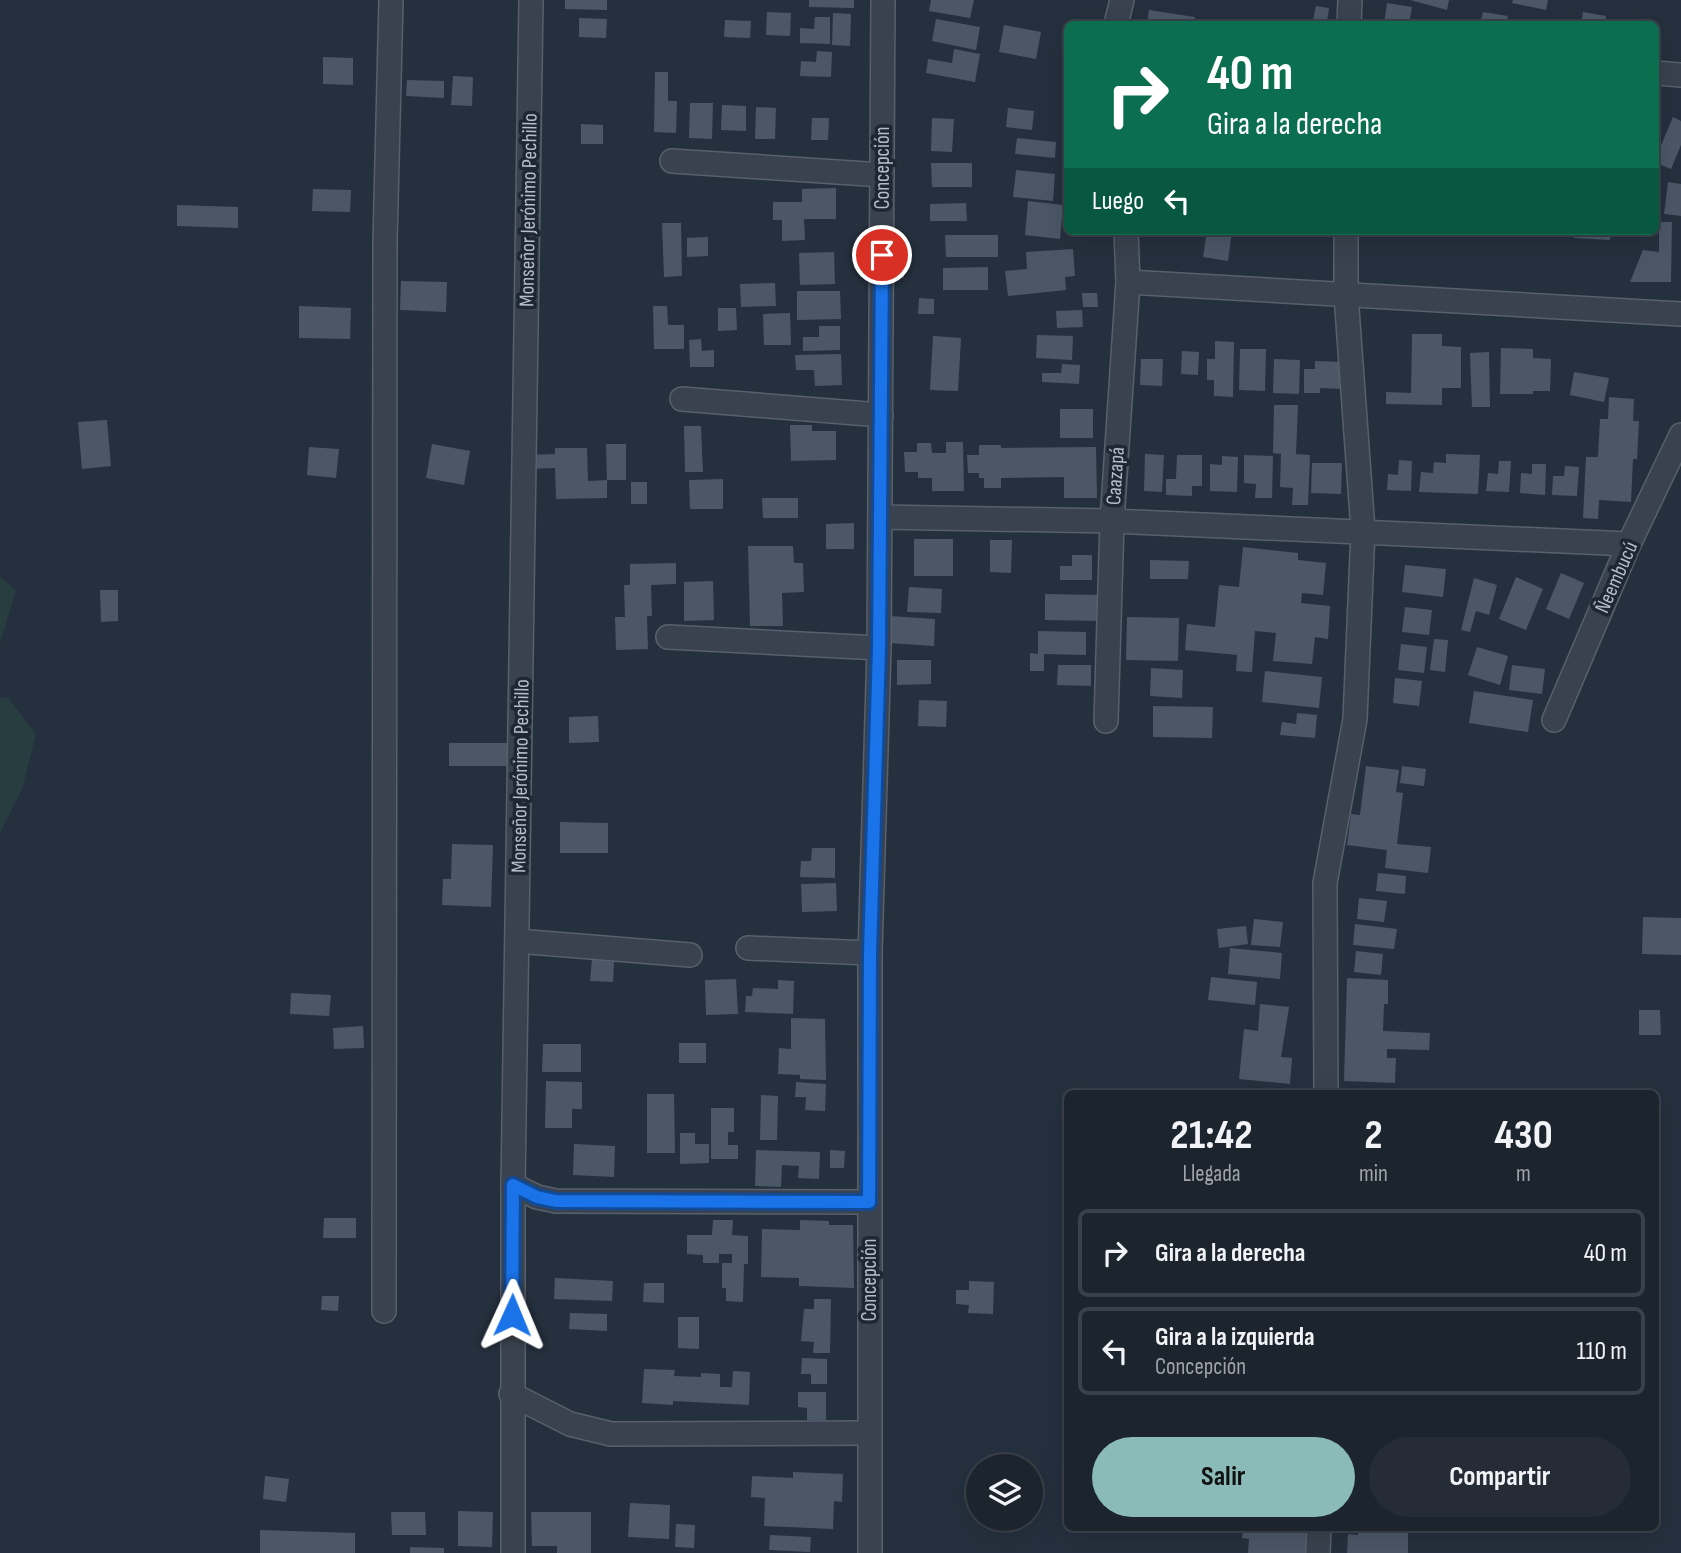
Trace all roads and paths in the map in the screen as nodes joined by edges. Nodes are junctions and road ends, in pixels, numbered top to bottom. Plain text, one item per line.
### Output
1 (391, 0) edge
2 (531, 0) edge
3 (883, 0) edge
4 (1122, 0) edge
5 (1350, 0) edge
6 (1117, 21) edge
7 (1349, 21) edge
8 (1659, 73) edge
9 (1681, 75) edge
10 (672, 162) dead end
11 (882, 176) junction
12 (1126, 235) edge
13 (1346, 235) edge
14 (1128, 282) junction
15 (1346, 295) junction
16 (1681, 314) edge
17 (681, 399) dead end
18 (881, 415) junction
19 (1681, 435) edge
20 (880, 517) junction
21 (1112, 521) junction
22 (1363, 530) junction
23 (1629, 544) junction
24 (667, 636) dead end
25 (879, 648) junction
26 (1554, 720) dead end
27 (1106, 721) dead end
28 (517, 941) junction
29 (747, 948) dead end
30 (870, 953) junction
31 (690, 955) dead end
32 (1326, 1090) edge
33 (513, 1185) junction
34 (869, 1202) junction
35 (384, 1311) dead end
36 (511, 1394) junction
37 (869, 1433) junction
38 (1319, 1531) edge
39 (513, 1553) edge
40 (870, 1553) edge
41 (1318, 1553) edge

1 - 35 street
2 - 28 street, Monseñor Jerónimo Pechillo
3 - 11 street, Concepción
4 - 6 street
5 - 7 street
8 - 9 street
10 - 11 street
11 - 18 street, Concepción
12 - 14 street, Caazapá
13 - 15 street
14 - 15 street
14 - 21 street, Caazapá
15 - 16 street
15 - 22 street
17 - 18 street
18 - 20 street, Concepción
19 - 23 street, Ñeembucú
20 - 21 street
20 - 25 street, Concepción
21 - 22 street
21 - 27 street, Caazapá
22 - 23 street
22 - 32 street
23 - 26 street, Ñeembucú
24 - 25 street
25 - 30 street, Concepción
28 - 31 street
28 - 33 street, Monseñor Jerónimo Pechillo
29 - 30 street
30 - 34 street, Concepción
33 - 34 street
33 - 36 street, Monseñor Jerónimo Pechillo
34 - 37 street, Concepción
36 - 37 street
36 - 39 street, Monseñor Jerónimo Pechillo
37 - 40 street, Concepción
38 - 41 street

